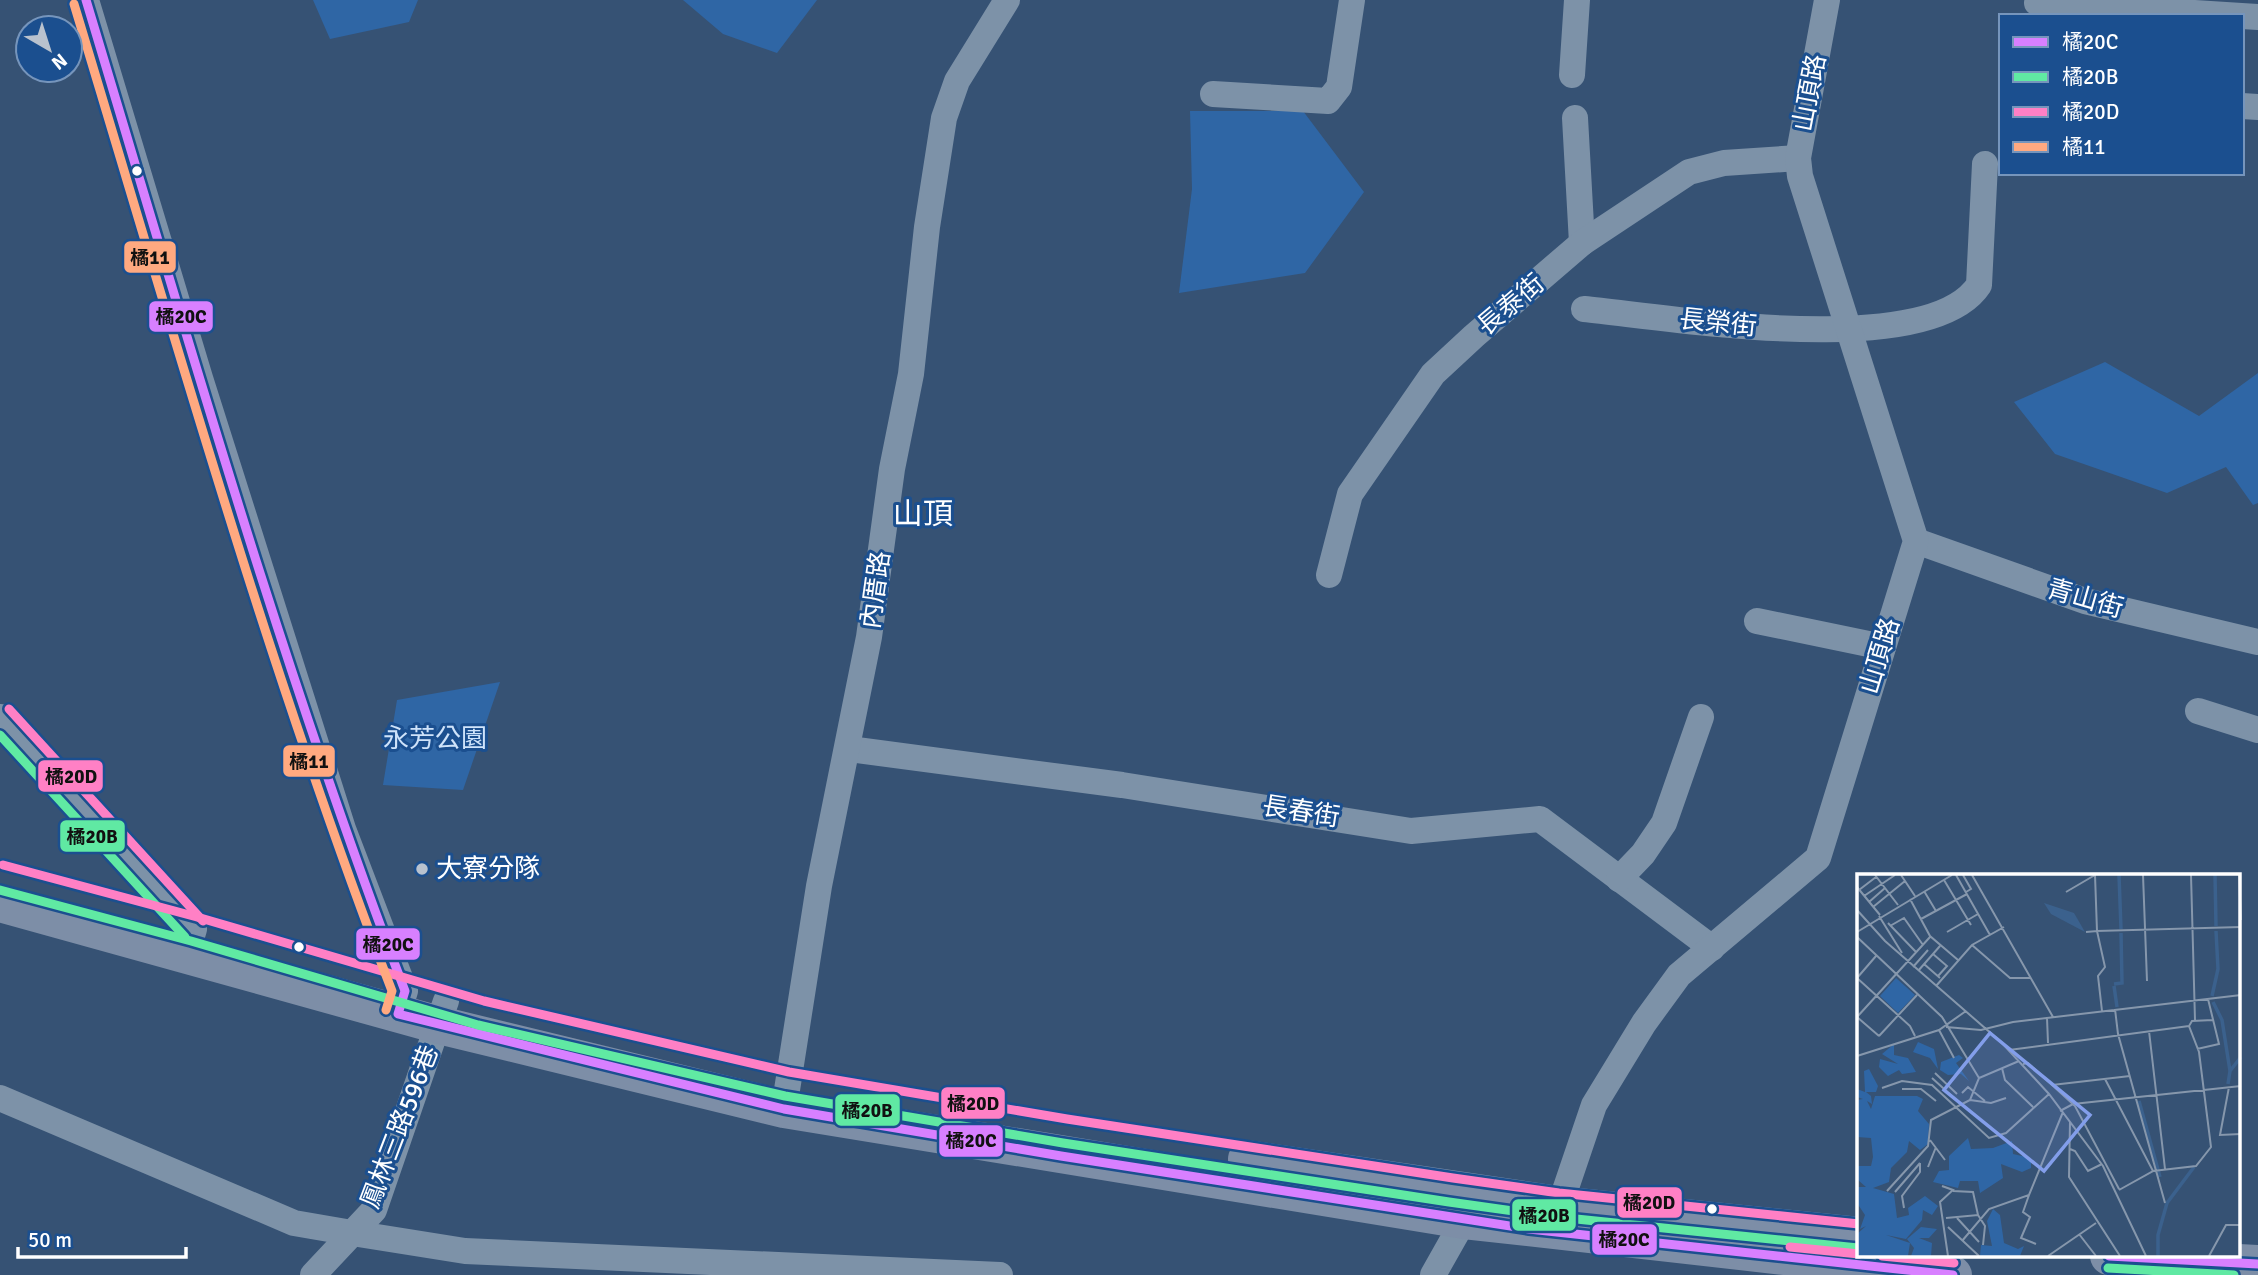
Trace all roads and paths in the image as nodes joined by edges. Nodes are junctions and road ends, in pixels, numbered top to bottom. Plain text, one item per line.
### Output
1 (86, 0) edge
2 (1007, 0) edge
3 (1352, 0) edge
4 (1577, 0) edge
5 (1827, 0) edge
6 (2037, 3) dead end
7 (2224, 14) edge
8 (1572, 75) dead end
9 (1213, 94) dead end
10 (1575, 118) dead end
11 (1798, 158) junction
12 (1985, 164) dead end
13 (1582, 243) junction
14 (1584, 309) dead end
15 (1852, 331) junction
16 (1916, 541) junction
17 (1329, 575) dead end
18 (1757, 621) dead end
19 (2258, 642) edge
20 (1883, 647) junction
21 (2198, 711) dead end
22 (0, 717) edge
23 (1701, 717) dead end
24 (2258, 730) edge
25 (849, 749) junction
26 (0, 877) edge
27 (1619, 879) junction
28 (0, 903) edge
29 (190, 941) junction
30 (1712, 948) junction
31 (401, 1002) junction
32 (442, 1013) junction
33 (785, 1097) junction
34 (0, 1098) edge
35 (1555, 1218) junction
36 (1464, 1220) junction
37 (352, 1233) junction
38 (1857, 1236) edge
39 (2146, 1258) edge
40 (2258, 1264) edge
41 (1816, 1269) edge
42 (835, 1271) edge
43 (313, 1275) edge
44 (1000, 1275) edge
45 (1433, 1275) edge
46 (1954, 1275) edge

1 - 31 street
2 - 25 street, 內厝路
3 - 9 street
4 - 8 street
5 - 11 street, 山頂路
6 - 7 street
10 - 13 street
11 - 13 street, 長泰街
11 - 15 street, 山頂路
12 - 15 street, 長榮街
13 - 17 street, 長泰街
14 - 15 street, 長榮街
15 - 16 street, 山頂路
16 - 19 street, 青山街
16 - 20 street, 山頂路
18 - 20 street
20 - 30 street, 山頂路
21 - 24 street
22 - 29 street
23 - 27 street
25 - 27 street, 長春街
25 - 33 street, 內厝路
26 - 29 main road
27 - 30 street, 長春街
28 - 29 main road
29 - 31 main road
30 - 35 street, 山頂路
31 - 32 main road
32 - 33 main road
32 - 37 street, 鳳林三路596巷
33 - 35 main road
33 - 36 main road
34 - 37 street
35 - 36 main road
35 - 38 main road
35 - 41 main road
36 - 45 street
37 - 42 street
37 - 43 street, 鳳林三路596巷
39 - 40 main road
41 - 46 main road
42 - 44 street

